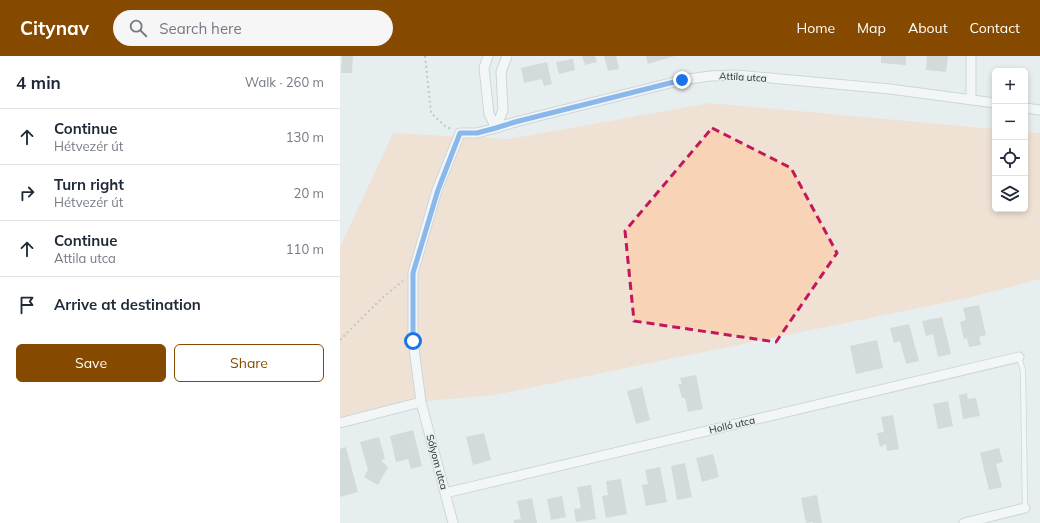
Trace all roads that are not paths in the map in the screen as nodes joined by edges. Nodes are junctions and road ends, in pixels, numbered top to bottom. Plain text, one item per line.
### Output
1 (488, 56) edge
2 (507, 56) edge
3 (971, 56) edge
4 (971, 100) junction
5 (992, 103) edge
6 (1028, 108) edge
7 (1040, 110) edge
8 (496, 128) junction
9 (460, 133) joint
10 (1019, 357) joint
11 (421, 402) junction
12 (340, 423) edge
13 (445, 493) junction
14 (1025, 508) joint
15 (453, 523) edge
16 (964, 523) edge

1 - 8 street
2 - 8 street
3 - 4 street
4 - 5 street, Attila utca
4 - 8 street, Attila utca
6 - 7 street
8 - 9 street, Attila utca
9 - 11 street, Sólyom utca
10 - 13 street, Holló utca
10 - 14 lane
11 - 12 street
11 - 13 street, Sólyom utca
13 - 15 street, Sólyom utca
14 - 16 street

